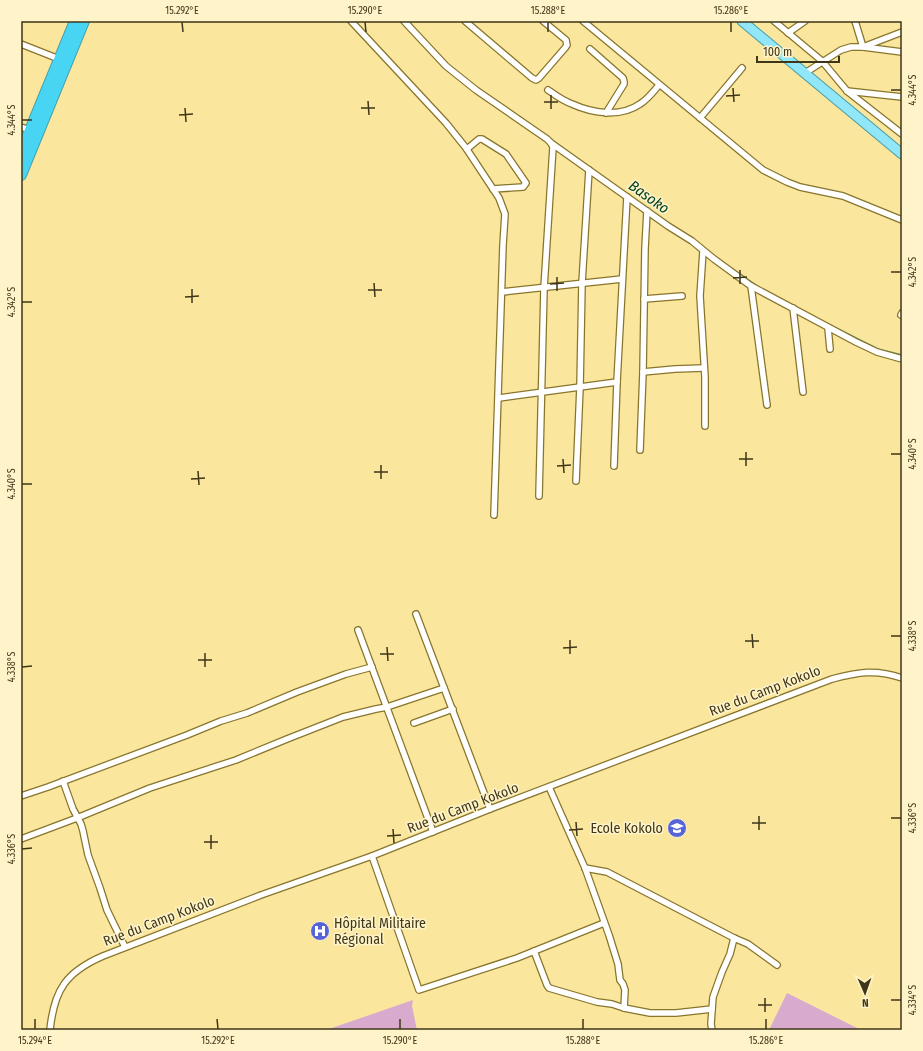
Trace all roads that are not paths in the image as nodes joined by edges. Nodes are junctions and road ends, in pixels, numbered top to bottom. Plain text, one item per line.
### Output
1 (75, 21) edge
2 (84, 21) edge
3 (351, 21) edge
4 (404, 21) edge
5 (464, 21) edge
6 (543, 21) edge
7 (583, 21) edge
8 (742, 21) edge
9 (774, 21) edge
10 (806, 21) edge
11 (855, 21) edge
12 (788, 32) junction
13 (902, 32) edge
14 (21, 44) edge
15 (863, 47) junction
16 (590, 49) dead end
17 (902, 52) edge
18 (59, 59) junction
19 (822, 61) junction
20 (742, 68) dead end
21 (805, 73) junction
22 (659, 84) junction
23 (548, 90) dead end
24 (847, 91) junction
25 (902, 97) edge
26 (606, 113) junction
27 (700, 118) junction
28 (25, 128) edge
29 (902, 134) edge
30 (551, 143) junction
31 (467, 149) junction
32 (21, 152) edge
33 (902, 154) edge
34 (588, 170) junction
35 (21, 175) edge
36 (493, 189) junction
37 (627, 197) junction
38 (647, 211) junction
39 (902, 220) edge
40 (703, 251) junction
41 (622, 279) junction
42 (582, 283) junction
43 (751, 286) junction
44 (544, 288) junction
45 (502, 292) junction
46 (682, 296) dead end
47 (644, 299) junction
48 (793, 308) junction
49 (828, 328) junction
50 (830, 349) dead end
51 (902, 359) edge
52 (704, 368) junction
53 (643, 372) junction
54 (617, 382) junction
55 (580, 387) junction
56 (542, 392) junction
57 (803, 392) dead end
58 (499, 398) junction
59 (767, 405) dead end
60 (705, 426) dead end
61 (640, 450) dead end
62 (614, 466) dead end
63 (576, 481) dead end
64 (540, 496) dead end
65 (494, 515) dead end
66 (416, 614) dead end
67 (358, 630) dead end
68 (372, 667) junction
69 (902, 678) edge
70 (444, 688) junction
71 (387, 707) junction
72 (453, 709) junction
73 (414, 724) dead end
74 (63, 782) junction
75 (549, 787) junction
76 (21, 796) edge
77 (490, 809) junction
78 (78, 818) junction
79 (433, 832) junction
80 (21, 839) edge
81 (372, 856) junction
82 (586, 868) junction
83 (604, 923) junction
84 (734, 938) junction
85 (125, 947) junction
86 (534, 951) junction
87 (777, 965) dead end
88 (624, 1008) junction
89 (712, 1009) junction
90 (50, 1030) edge
91 (712, 1030) edge

1 - 18 highway
2 - 35 highway
3 - 31 street
4 - 30 street
5 - 6 street
7 - 22 street
8 - 21 main road
9 - 12 street
10 - 12 street
11 - 15 street
12 - 19 street
13 - 15 street
14 - 18 street
15 - 17 street
15 - 19 street
16 - 26 street
18 - 28 highway
19 - 21 street
19 - 24 street
20 - 27 street
21 - 33 main road
22 - 26 street
22 - 27 street
23 - 26 street
24 - 25 street
24 - 29 street
27 - 39 street
28 - 32 highway
30 - 34 street
30 - 44 street
31 - 36 street
31 - 36 street
34 - 37 street
34 - 42 street
36 - 45 street
37 - 38 street
37 - 41 street
38 - 40 street
38 - 47 street
40 - 43 street
40 - 52 street
41 - 42 street
41 - 54 street
42 - 44 street
42 - 55 street
43 - 48 street
43 - 59 street
44 - 45 street
44 - 56 street
45 - 58 street
46 - 47 street
47 - 53 street
48 - 49 street
48 - 57 street
49 - 50 street
49 - 51 street
52 - 53 street
52 - 60 street
53 - 61 street
54 - 55 street
54 - 62 street
55 - 56 street
55 - 63 street
56 - 58 street
56 - 64 street
58 - 65 street
66 - 70 street
67 - 68 street
68 - 71 street
68 - 74 street
69 - 75 street, Rue du Camp Kokolo
70 - 71 street
70 - 72 street
71 - 78 street
71 - 79 street
72 - 73 street
72 - 77 street
74 - 76 street
74 - 78 street
75 - 77 street, Rue du Camp Kokolo
75 - 82 street
77 - 79 street, Rue du Camp Kokolo
78 - 80 street
78 - 85 street
79 - 81 street, Rue du Camp Kokolo
81 - 85 street, Rue du Camp Kokolo
81 - 86 street
82 - 83 street
82 - 84 street
83 - 86 street
83 - 88 street
84 - 87 street
84 - 89 street
85 - 90 street, Rue du Camp Kokolo
86 - 88 street
88 - 89 street
89 - 91 street

